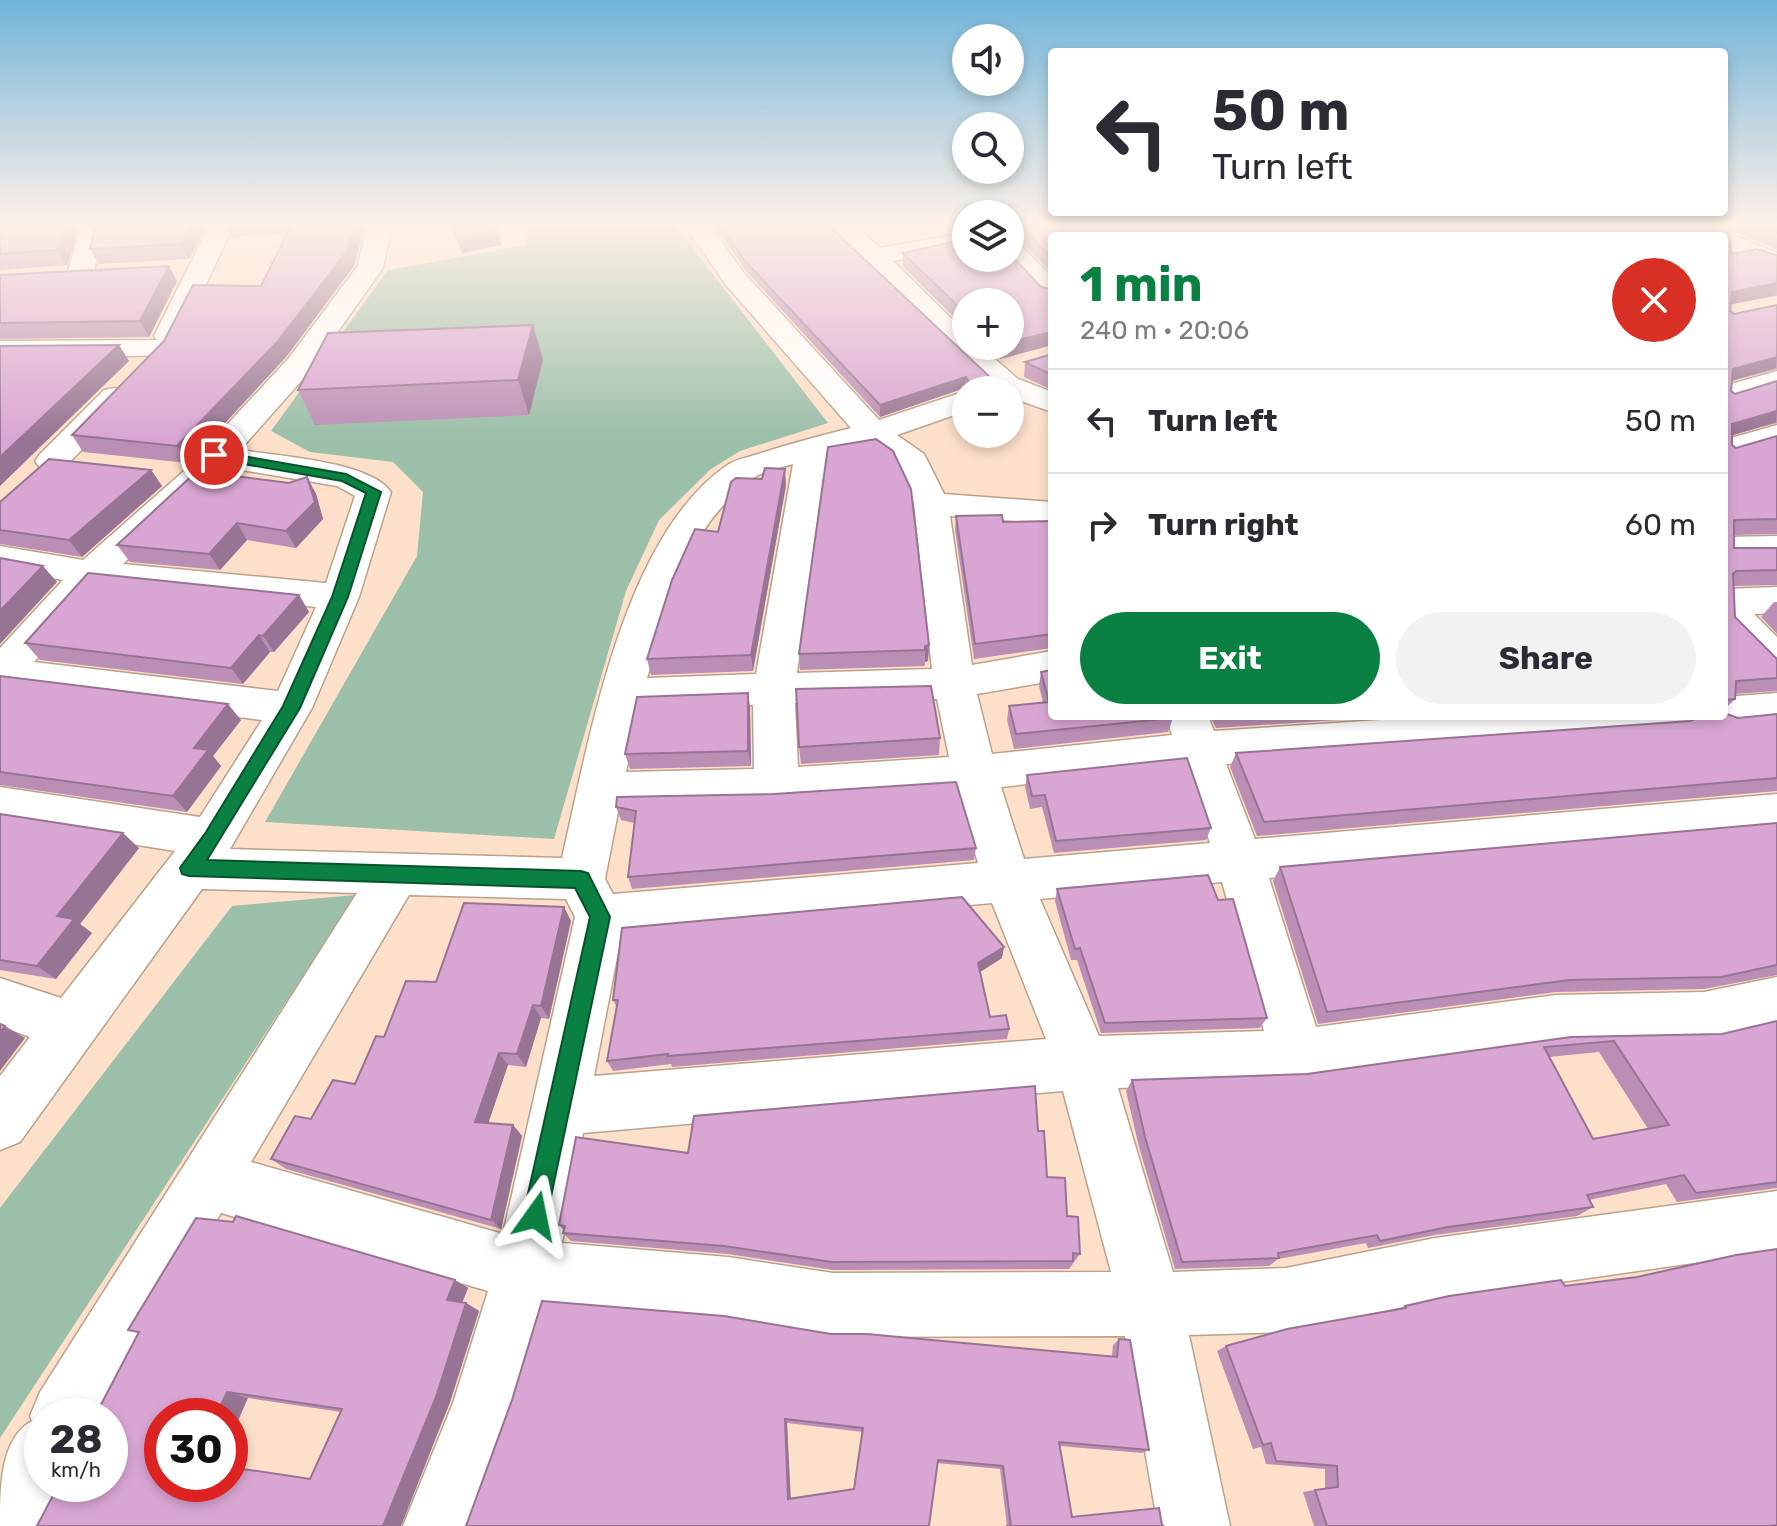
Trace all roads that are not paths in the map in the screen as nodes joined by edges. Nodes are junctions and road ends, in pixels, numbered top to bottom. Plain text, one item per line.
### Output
1 (189, 295) edge
2 (350, 295) edge
3 (750, 295) edge
4 (912, 295) edge
5 (161, 349) junction
6 (0, 350) edge
7 (991, 376) edge
8 (1777, 380) edge
9 (1024, 392) edge
10 (1728, 395) edge
11 (952, 401) edge
12 (1048, 401) edge
13 (873, 433) junction
14 (1777, 435) edge
15 (812, 447) junction
16 (1728, 449) edge
17 (96, 466) edge
18 (205, 466) junction
19 (153, 473) edge
20 (931, 504) junction
21 (1048, 513) edge
22 (1777, 548) edge
23 (1728, 549) edge
24 (0, 558) edge
25 (91, 573) junction
26 (340, 597) junction
27 (1777, 600) edge
28 (1728, 610) edge
29 (1728, 612) edge
30 (1777, 661) edge
31 (1048, 667) edge
32 (1, 673) edge
33 (954, 683) junction
34 (774, 687) junction
35 (621, 694) junction
36 (291, 708) junction
37 (1777, 709) edge
38 (1728, 713) edge
39 (1555, 720) edge
40 (1192, 732) edge
41 (974, 773) junction
42 (776, 786) junction
43 (602, 790) junction
44 (0, 805) edge
45 (1777, 813) edge
46 (201, 853) junction
47 (1240, 861) junction
48 (396, 873) junction
49 (1007, 879) junction
50 (590, 898) junction
51 (1777, 1001) edge
52 (0, 1002) edge
53 (71, 1026) junction
54 (1298, 1056) junction
55 (1083, 1063) junction
56 (558, 1107) junction
57 (0, 1122) edge
58 (210, 1180) junction
59 (1777, 1221) edge
60 (525, 1271) junction
61 (1151, 1304) junction
62 (75, 1398) edge
63 (24, 1480) edge
64 (0, 1518) edge
65 (439, 1526) edge
66 (1194, 1526) edge

1 - 5 street
2 - 18 street
3 - 13 street
4 - 7 street
5 - 6 street
5 - 17 street
8 - 10 street
9 - 12 street
11 - 13 street
13 - 15 street
13 - 20 street
14 - 16 street
15 - 34 street
15 - 35 street
18 - 19 street
18 - 25 street
18 - 26 street
20 - 21 street
20 - 33 street
22 - 23 street
24 - 25 street
25 - 26 street
25 - 32 street
26 - 36 street
27 - 28 street
29 - 30 street
31 - 33 street
32 - 36 street
33 - 34 street
33 - 41 street
34 - 35 street
34 - 42 street
35 - 43 street
36 - 46 street
37 - 38 street
39 - 40 street
40 - 41 street
40 - 47 street
41 - 42 street
41 - 49 street
42 - 43 street
43 - 50 street
44 - 46 street
45 - 47 street
46 - 48 street
46 - 53 street
47 - 49 street
47 - 54 street
48 - 50 street
48 - 58 street
49 - 50 street
49 - 55 street
50 - 56 street
51 - 54 street
52 - 53 street
53 - 57 street
54 - 55 street
55 - 56 street
55 - 61 street
56 - 60 street
58 - 60 street
58 - 62 street
59 - 61 street
60 - 61 street
60 - 65 street
61 - 66 street
63 - 64 street

